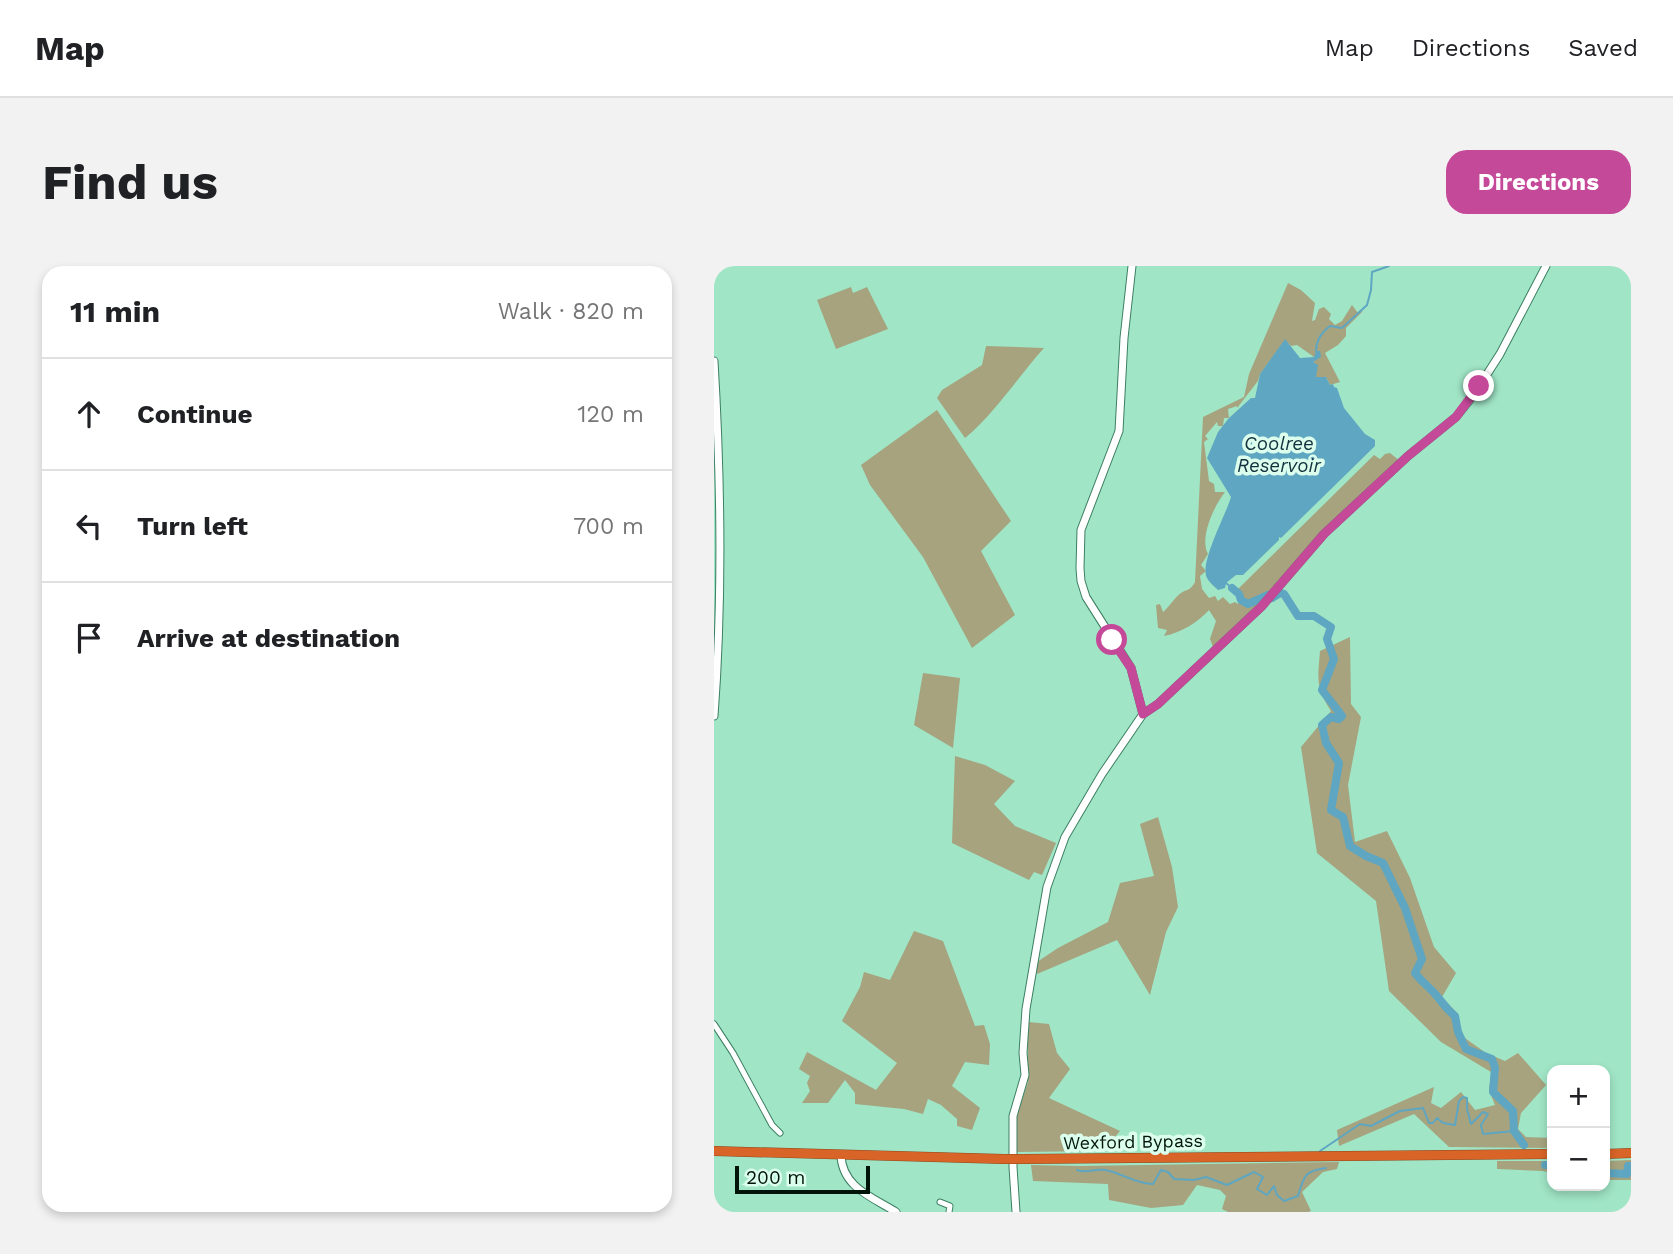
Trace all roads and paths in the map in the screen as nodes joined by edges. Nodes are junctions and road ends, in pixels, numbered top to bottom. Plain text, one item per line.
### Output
1 (1132, 266) edge
2 (1546, 266) edge
3 (714, 361) edge
4 (1143, 714) junction
5 (714, 716) edge
6 (714, 1024) edge
7 (780, 1133) dead end
8 (714, 1151) edge
9 (1631, 1153) edge
10 (1547, 1154) edge
11 (1610, 1154) edge
12 (841, 1155) junction
13 (940, 1202) dead end
14 (896, 1212) edge
15 (949, 1212) edge
16 (1016, 1212) edge

1 - 4 street
2 - 4 street
3 - 5 street
4 - 16 street
6 - 7 street
8 - 12 highway, Wexford Bypass
9 - 11 highway
10 - 12 highway, Wexford Bypass, bridge
12 - 14 street
13 - 15 street

